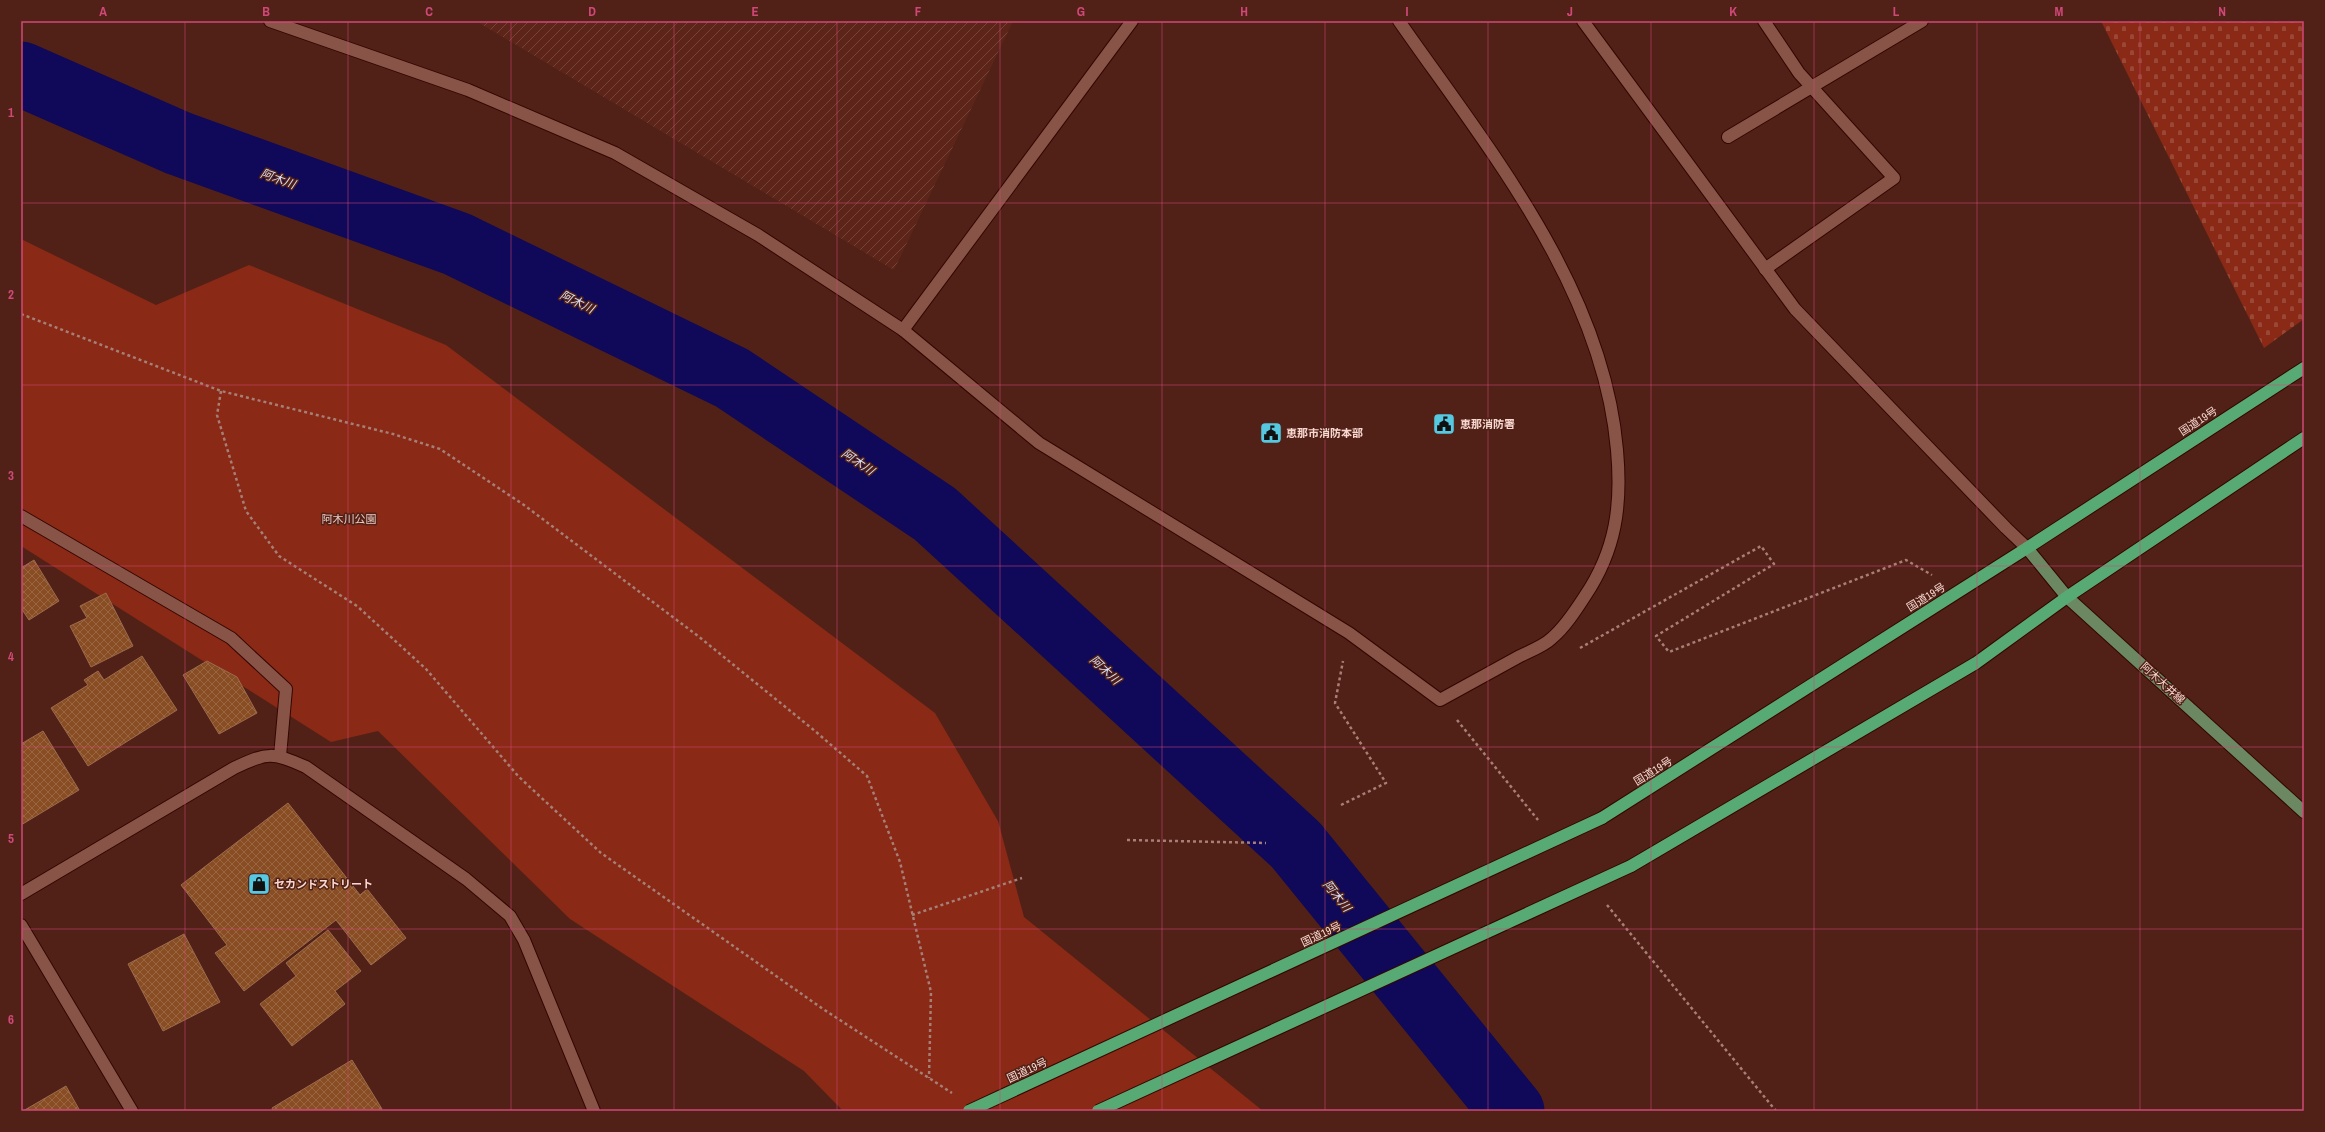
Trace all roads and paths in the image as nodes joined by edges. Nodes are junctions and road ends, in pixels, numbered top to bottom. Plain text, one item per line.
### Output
1 (270, 21) edge
2 (1132, 21) edge
3 (1399, 21) edge
4 (1583, 21) edge
5 (1764, 21) edge
6 (1922, 21) edge
7 (1811, 87) junction
8 (1728, 137) dead end
9 (1765, 269) junction
10 (21, 314) edge
11 (904, 330) junction
12 (2304, 368) edge
13 (221, 391) junction
14 (2304, 438) edge
15 (21, 516) edge
16 (2028, 548) junction
17 (1932, 576) dead end
18 (2067, 597) junction
19 (1348, 633) junction
20 (1577, 650) dead end
21 (1461, 714) dead end
22 (1454, 718) dead end
23 (280, 756) junction
24 (1341, 804) dead end
25 (2304, 812) edge
26 (1127, 840) dead end
27 (1266, 843) dead end
28 (1022, 878) dead end
29 (21, 894) edge
30 (912, 914) junction
31 (21, 925) edge
32 (929, 1078) junction
33 (958, 1098) dead end
34 (132, 1111) edge
35 (594, 1111) edge
36 (969, 1111) edge
37 (1098, 1111) edge

1 - 11 street
2 - 11 street
3 - 19 street
4 - 9 street
5 - 7 street
6 - 7 street
7 - 8 street
7 - 9 street
9 - 16 street
10 - 13 path
11 - 19 street
12 - 16 highway, 国道19号
13 - 30 path
13 - 32 path
14 - 18 highway
15 - 23 street
16 - 18 main road, 阿木大井線
16 - 36 highway, 国道19号, bridge
17 - 20 path
18 - 25 main road, 阿木大井線
18 - 37 highway, bridge
19 - 24 path
21 - 22 path
23 - 29 street
23 - 35 street
26 - 27 path
28 - 30 path
30 - 32 path
31 - 34 street
32 - 33 path

